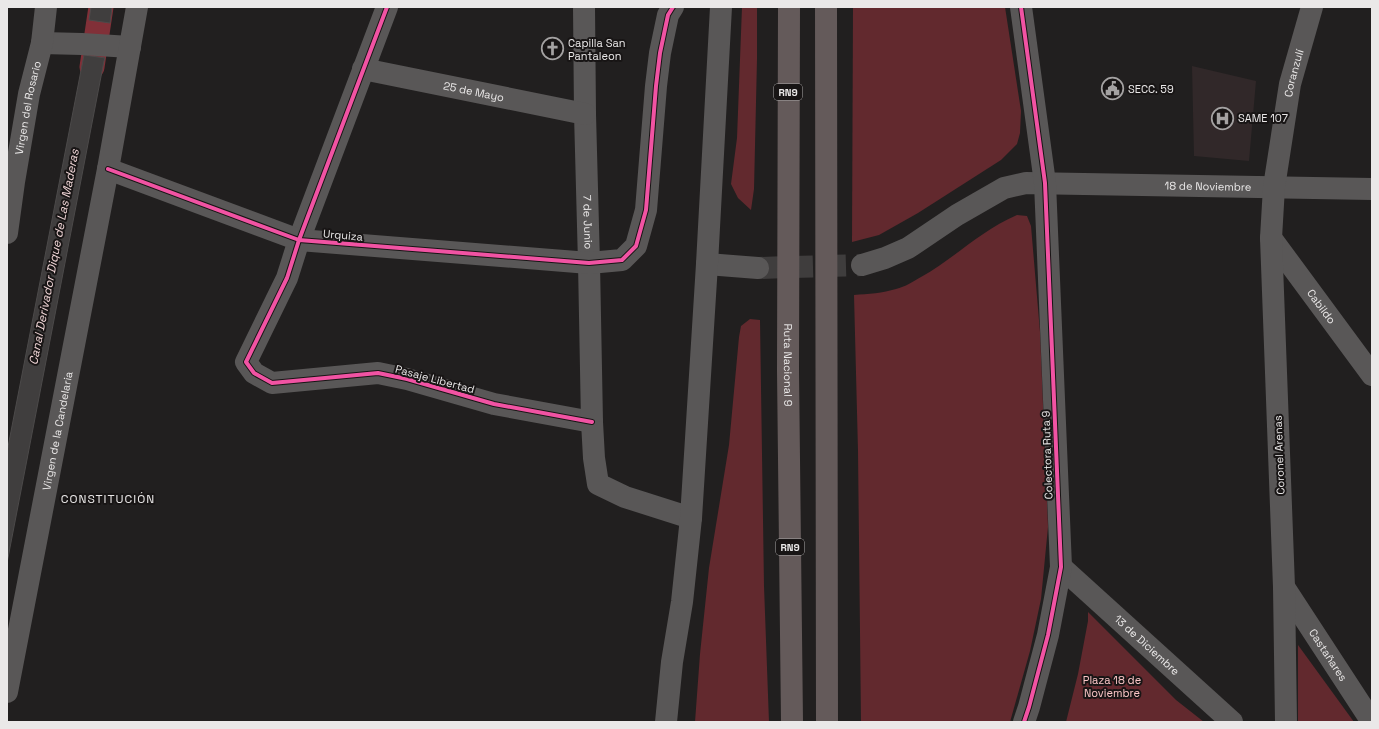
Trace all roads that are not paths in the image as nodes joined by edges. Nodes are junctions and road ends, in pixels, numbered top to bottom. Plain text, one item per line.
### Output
1 (46, 7) edge
2 (137, 7) edge
3 (387, 7) edge
4 (584, 7) edge
5 (673, 7) edge
6 (721, 7) edge
7 (789, 7) edge
8 (826, 7) edge
9 (1021, 7) edge
10 (1312, 7) edge
11 (42, 42) junction
12 (130, 47) junction
13 (363, 69) junction
14 (585, 114) junction
15 (108, 169) junction
16 (1045, 184) junction
17 (1274, 187) junction
18 (1372, 189) edge
19 (7, 233) edge
20 (1271, 238) junction
21 (299, 240) junction
22 (590, 263) junction
23 (707, 264) junction
24 (862, 265) tunnel mouth
25 (758, 268) tunnel mouth
26 (1372, 375) edge
27 (592, 422) junction
28 (691, 518) junction
29 (1061, 567) junction
30 (1284, 587) junction
31 (7, 692) edge
32 (666, 722) edge
33 (792, 722) edge
34 (827, 722) edge
35 (1024, 722) edge
36 (1232, 722) edge
37 (1286, 722) edge
38 (1372, 722) edge

1 - 11 street, Virgen del Rosario
2 - 12 street, Virgen de la Candelaria
3 - 13 street
4 - 14 street, 7 de Junio
5 - 22 street, Urquiza
6 - 23 street
7 - 33 highway, Ruta Nacional 9 / RN9
8 - 34 highway
9 - 16 street, Colectora Ruta 9
10 - 17 street, Coranzulí
11 - 12 street
11 - 19 street, Virgen del Rosario
12 - 15 street, Virgen de la Candelaria
13 - 14 street, 25 de Mayo
13 - 21 street
14 - 22 street, 7 de Junio
15 - 21 street, Urquiza
15 - 31 street, Virgen de la Candelaria
16 - 17 street, 18 de Noviembre
16 - 24 street, 18 de Noviembre
16 - 29 street, Colectora Ruta 9
17 - 18 street, 18 de Noviembre
17 - 20 street, Coronel Arenas
20 - 26 street, Cabildo
20 - 30 street, Coronel Arenas
21 - 22 street, Urquiza
21 - 27 street, Pasaje Libertad
22 - 27 street, 7 de Junio
23 - 25 street
23 - 28 street
27 - 28 street, 7 de Junio
28 - 32 street
29 - 35 street, Colectora Ruta 9
29 - 36 street, 13 de Diciembre
30 - 37 street, Coronel Arenas
30 - 38 street, Castañares

